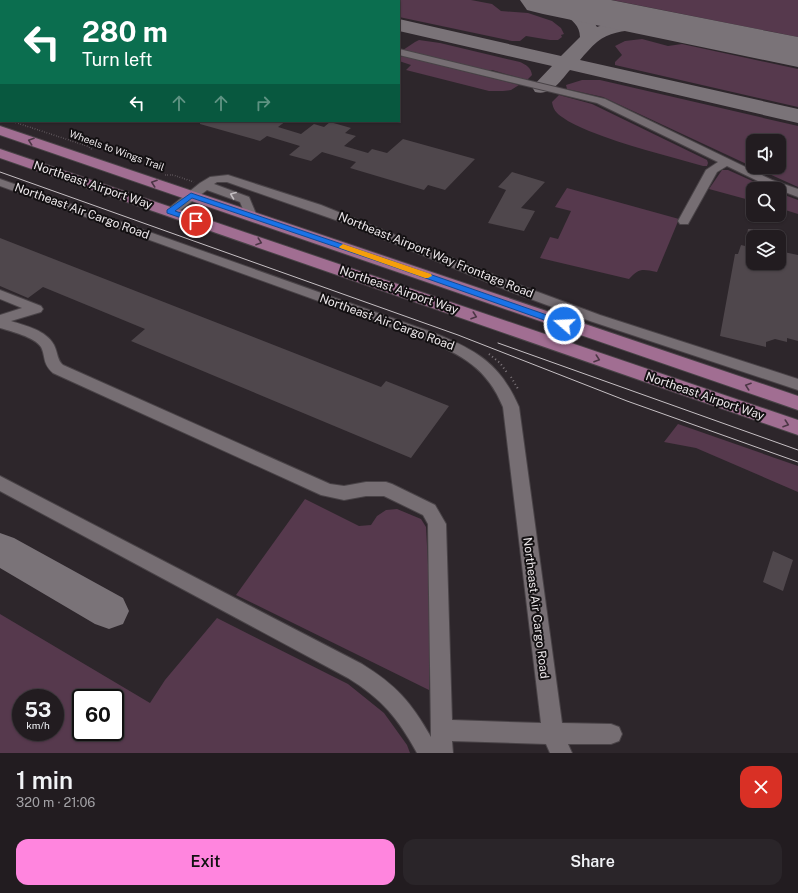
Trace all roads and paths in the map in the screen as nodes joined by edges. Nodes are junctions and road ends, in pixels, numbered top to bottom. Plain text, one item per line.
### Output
1 (400, 52) edge
2 (15, 122) edge
3 (0, 130) edge
4 (97, 152) dead end
5 (0, 153) edge
6 (726, 162) junction
7 (160, 173) dead end
8 (0, 182) edge
9 (197, 188) junction
10 (798, 193) edge
11 (170, 212) junction
12 (684, 221) dead end
13 (0, 294) edge
14 (4, 323) edge
15 (798, 385) edge
16 (798, 403) edge
17 (798, 428) edge
18 (0, 483) edge
19 (443, 730) junction
20 (554, 734) junction
21 (611, 734) dead end
22 (428, 753) edge
23 (442, 753) edge
24 (561, 753) edge

1 - 6 street
2 - 4 path, Wheels to Wings Trail
9 -> 3 main road, Northeast Airport Way
5 - 11 main road, Northeast Airport Way
6 - 10 street
6 - 12 street
7 - 9 path, Wheels to Wings Trail
8 - 20 street, Northeast Air Cargo Road
9 - 11 street, Northeast Airport Way Frontage Road
9 - 15 street, Northeast Airport Way Frontage Road
16 -> 9 main road, Northeast Airport Way
11 -> 17 main road, Northeast Airport Way
13 - 14 street
14 - 19 street
18 - 22 street
19 - 20 street
19 - 23 street
20 - 21 street
20 - 24 street, Northeast Air Cargo Road

